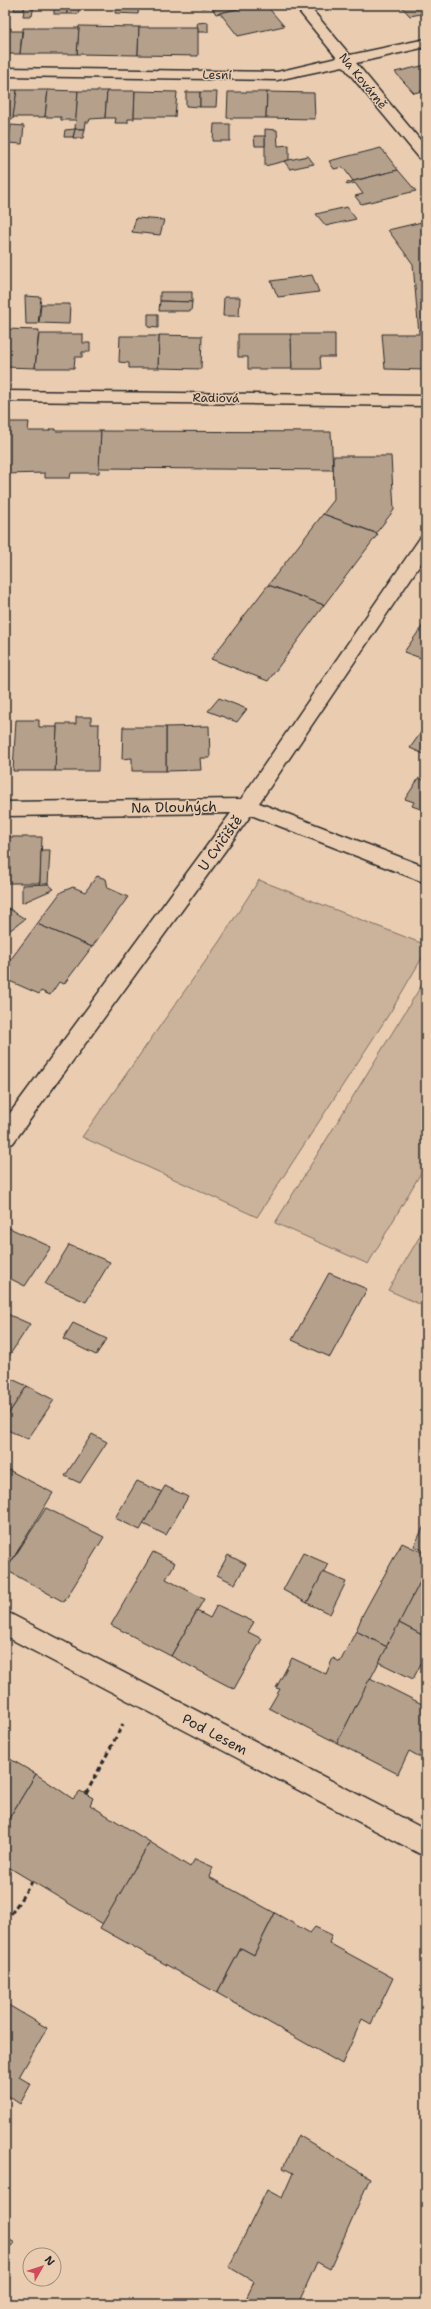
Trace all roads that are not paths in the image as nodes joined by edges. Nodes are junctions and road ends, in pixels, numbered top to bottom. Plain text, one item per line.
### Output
1 (301, 5) edge
2 (426, 43) edge
3 (347, 62) junction
4 (5, 72) edge
5 (426, 157) edge
6 (5, 396) edge
7 (426, 401) edge
8 (426, 542) edge
9 (247, 806) junction
10 (5, 809) edge
11 (426, 875) edge
12 (5, 1137) edge
13 (5, 1623) edge
14 (426, 1844) edge

1 - 3 street, Na Kovárně
2 - 3 street, Lesní
3 - 4 street, Lesní
3 - 5 street, Na Kovárně
6 - 7 street, Radiová
8 - 9 street, U Cvičiště
9 - 10 street, Na Dlouhých
9 - 11 street, Na Dlouhých
9 - 12 street, U Cvičiště
13 - 14 street, Pod Lesem

